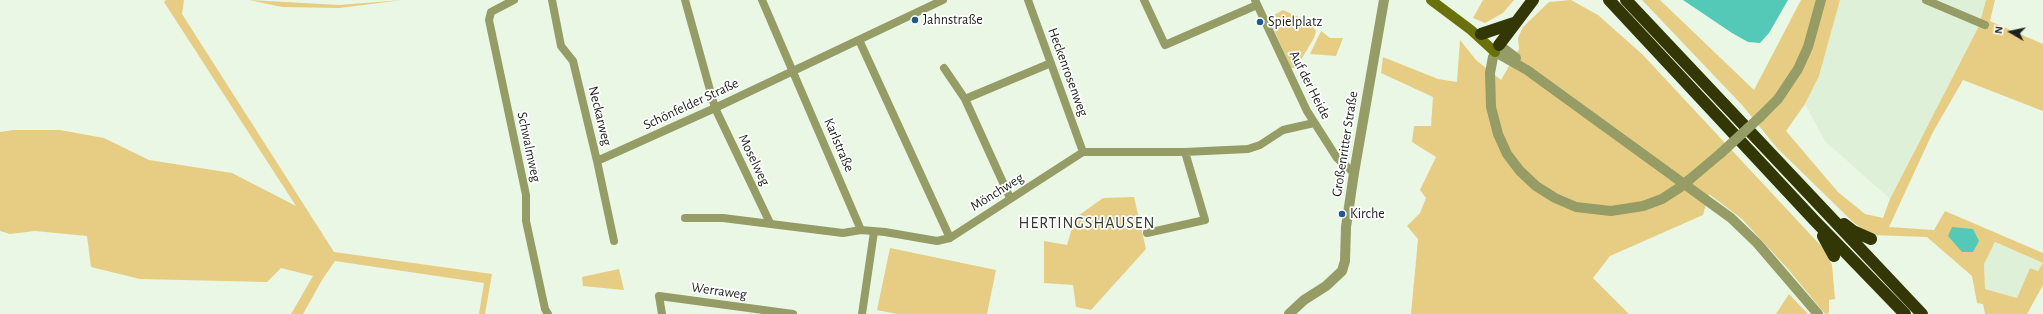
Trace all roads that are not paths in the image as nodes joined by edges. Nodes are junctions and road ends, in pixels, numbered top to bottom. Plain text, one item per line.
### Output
1 (514, 0) edge
2 (552, 0) edge
3 (685, 0) edge
4 (762, 0) edge
5 (943, 0) edge
6 (1028, 0) edge
7 (1144, 0) edge
8 (1384, 0) edge
9 (1430, 0) edge
10 (1599, 0) edge
11 (1609, 0) edge
12 (1626, 0) edge
13 (1821, 0) edge
14 (1926, 0) edge
15 (1534, 1) edge
16 (1256, 2) edge
17 (1626, 18) junction
18 (1514, 23) junction
19 (1985, 25) dead end
20 (1476, 32) junction
21 (860, 40) junction
22 (1497, 48) junction
23 (1051, 63) junction
24 (944, 68) dead end
25 (794, 70) junction
26 (965, 99) junction
27 (715, 108) junction
28 (1314, 123) junction
29 (1083, 152) junction
30 (1185, 152) junction
31 (597, 161) junction
32 (1354, 173) junction
33 (1796, 182) junction
34 (1010, 198) junction
35 (685, 218) dead end
36 (1815, 221) junction
37 (770, 223) junction
38 (861, 230) junction
39 (874, 232) junction
40 (1147, 233) dead end
41 (950, 238) junction
42 (1870, 239) dead end
43 (614, 241) dead end
44 (1834, 256) dead end
45 (548, 314) edge
46 (662, 314) edge
47 (793, 314) edge
48 (862, 314) edge
49 (1289, 314) edge
50 (1818, 314) edge
51 (1905, 314) edge
52 (1922, 314) edge

1 - 45 street, Schwalmweg
2 - 31 street, Neckarweg
3 - 27 street, Moselweg
4 - 25 street
5 - 21 street, Schönfelder Straße
6 - 23 street, Heckenrosenweg
7 - 16 street
8 - 32 street, Großenritter Straße
9 - 20 main road
10 - 17 highway
11 - 17 highway
12 - 33 highway
13 - 22 street, bridge
14 - 19 street
15 - 18 highway
16 - 28 street, Auf der Heide
17 - 36 highway
18 - 20 highway
18 - 22 highway
20 - 22 main road
21 - 25 street, Schönfelder Straße
21 - 41 street
22 - 50 street
23 - 26 street
23 - 29 street, Heckenrosenweg
24 - 26 street
25 - 27 street, Schönfelder Straße
25 - 38 street, Karlstraße
26 - 34 street
27 - 31 street, Schönfelder Straße
27 - 37 street, Moselweg
28 - 30 street
28 - 32 street, Auf der Heide
29 - 30 street
29 - 34 street, Mönchweg
30 - 40 street
31 - 43 street, Neckarweg
32 - 49 street, Großenritter Straße
33 - 42 highway
33 - 52 highway
34 - 41 street, Mönchweg
35 - 37 street, Mönchweg
36 - 44 highway
36 - 51 highway
37 - 38 street, Mönchweg
38 - 39 street, Mönchweg
39 - 41 street, Mönchweg
39 - 48 street
46 - 47 street, Werraweg

